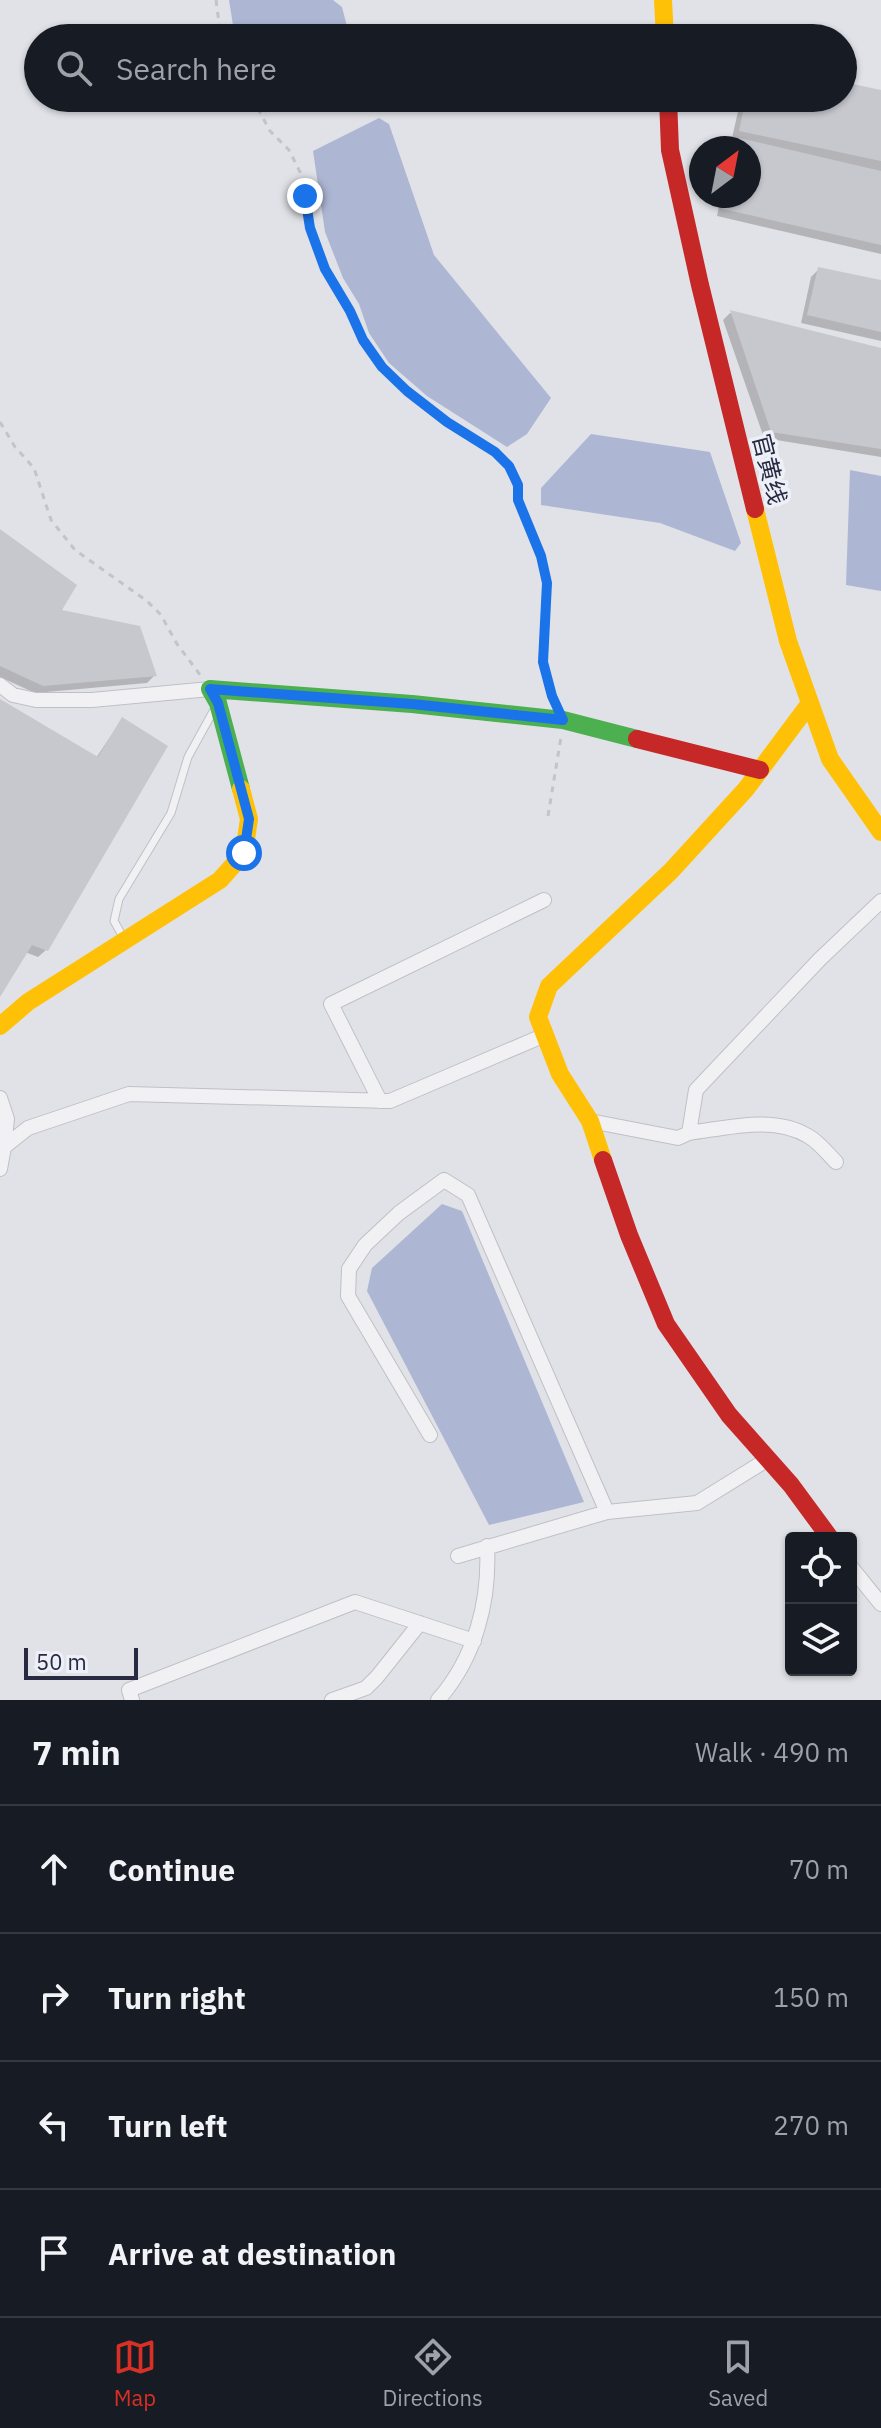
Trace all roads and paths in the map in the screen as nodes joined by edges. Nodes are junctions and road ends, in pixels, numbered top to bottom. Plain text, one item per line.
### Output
1 (216, 0) edge
2 (663, 0) edge
3 (219, 24) edge
4 (664, 24) edge
5 (260, 112) edge
6 (669, 112) edge
7 (0, 422) edge
8 (0, 685) edge
9 (214, 696) junction
10 (810, 703) junction
11 (563, 720) junction
12 (760, 770) junction
13 (548, 816) dead end
14 (881, 832) edge
15 (544, 900) dead end
16 (881, 901) edge
17 (125, 940) junction
18 (0, 1026) edge
19 (545, 1035) junction
20 (0, 1098) edge
21 (380, 1101) junction
22 (590, 1121) junction
23 (689, 1133) junction
24 (2, 1146) edge
25 (836, 1162) dead end
26 (0, 1169) edge
27 (430, 1435) dead end
28 (768, 1459) junction
29 (607, 1512) junction
30 (825, 1532) edge
31 (487, 1546) junction
32 (458, 1556) dead end
33 (857, 1574) edge
34 (881, 1604) edge
35 (420, 1623) junction
36 (474, 1641) junction
37 (132, 1700) edge
38 (332, 1700) edge
39 (438, 1700) edge

1 - 3 path
2 - 4 street
5 - 11 path
6 - 10 street, 官黄线
7 - 9 path
8 - 9 street
9 - 11 street
9 - 17 lane
9 - 17 street
10 - 12 street
10 - 14 street, 官黄线
11 - 12 street
11 - 13 path
12 - 19 street
15 - 21 street
16 - 23 street
17 - 18 street
19 - 21 street
19 - 22 street
20 - 24 street
21 - 24 street
22 - 23 street
22 - 28 street
23 - 25 street
24 - 26 street
27 - 29 street
28 - 29 street
28 - 30 street
29 - 31 street
31 - 32 street
31 - 36 street
33 - 34 street
35 - 36 street
35 - 37 street
35 - 38 street
36 - 39 street

